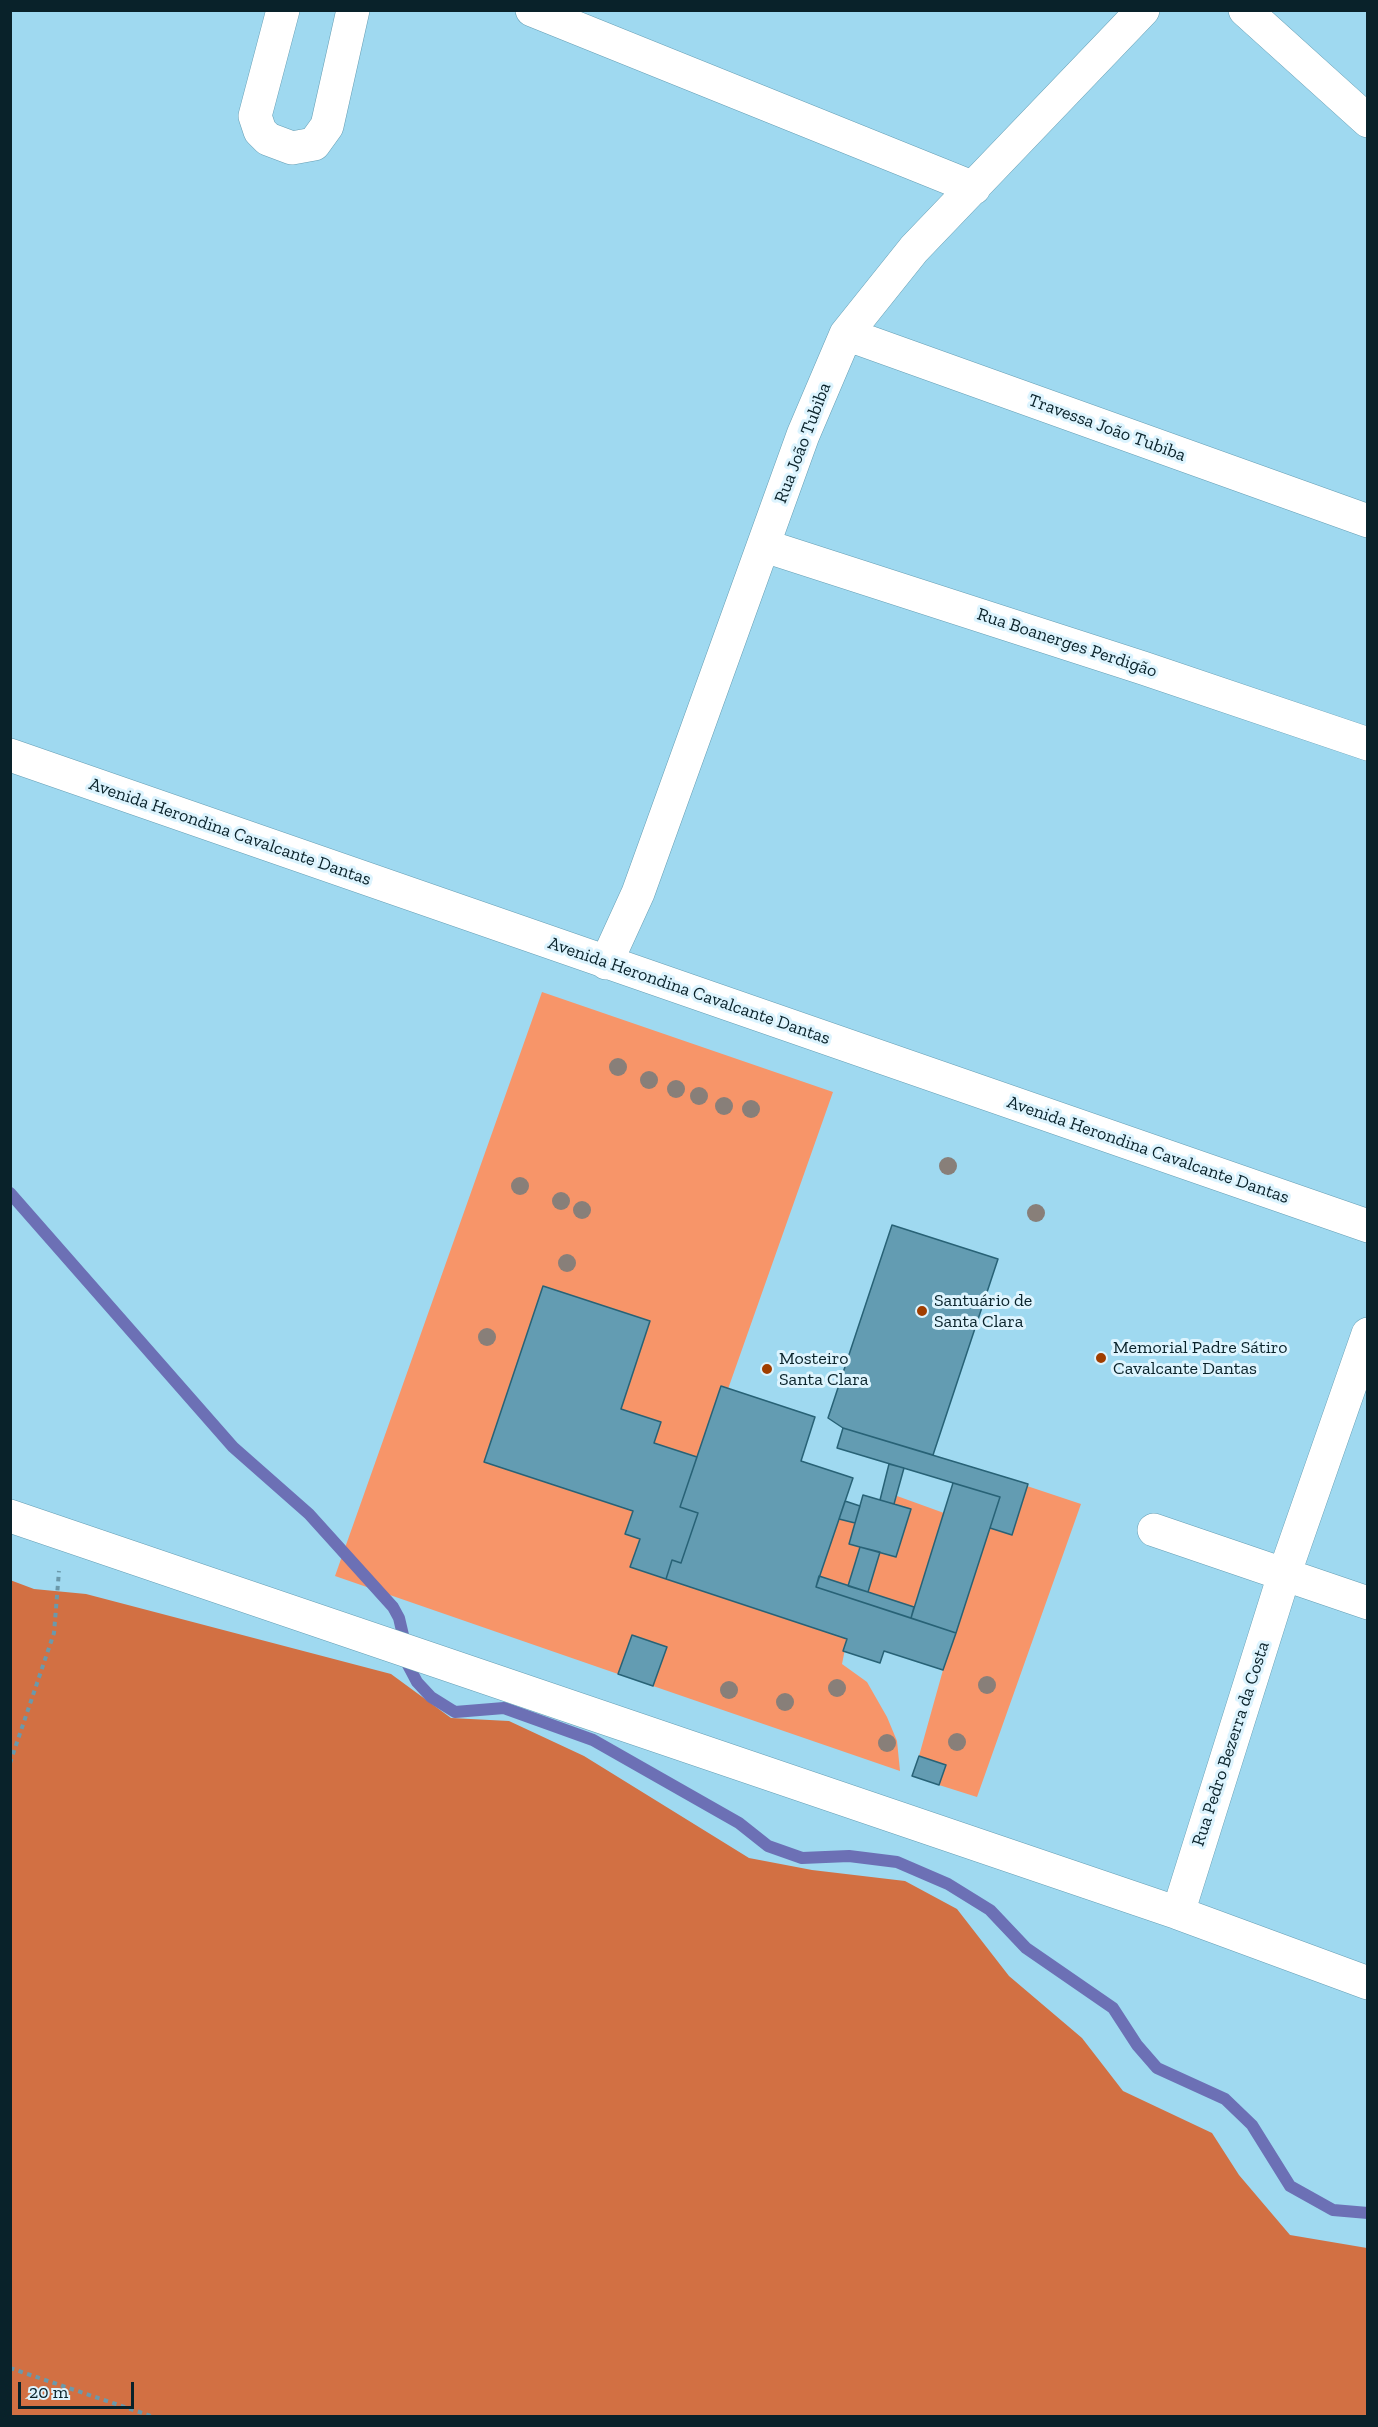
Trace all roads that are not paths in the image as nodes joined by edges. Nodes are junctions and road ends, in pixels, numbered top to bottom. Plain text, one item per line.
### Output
1 (283, 10) edge
2 (353, 10) edge
3 (531, 10) edge
4 (1143, 10) edge
5 (1245, 10) edge
6 (1368, 121) edge
7 (974, 188) junction
8 (846, 334) junction
9 (1368, 521) edge
10 (765, 546) junction
11 (1368, 744) edge
12 (10, 755) edge
13 (606, 963) junction
14 (1368, 1226) edge
15 (1368, 1334) edge
16 (10, 1516) edge
17 (1154, 1530) dead end
18 (1284, 1575) junction
19 (1368, 1603) edge
20 (1178, 1912) junction
21 (1368, 1983) edge

1 - 2 street
3 - 7 street
4 - 7 street, Rua João Tubiba
5 - 6 street
7 - 8 street, Rua João Tubiba
8 - 9 street, Travessa João Tubiba
8 - 10 street, Rua João Tubiba
10 - 11 street, Rua Boanerges Perdigão
10 - 13 street, Rua João Tubiba
12 - 13 street, Avenida Herondina Cavalcante Dantas
13 - 14 street, Avenida Herondina Cavalcante Dantas
15 - 18 street, Rua Pedro Bezerra da Costa
16 - 20 street
17 - 18 street
18 - 19 street
18 - 20 street, Rua Pedro Bezerra da Costa
20 - 21 street

